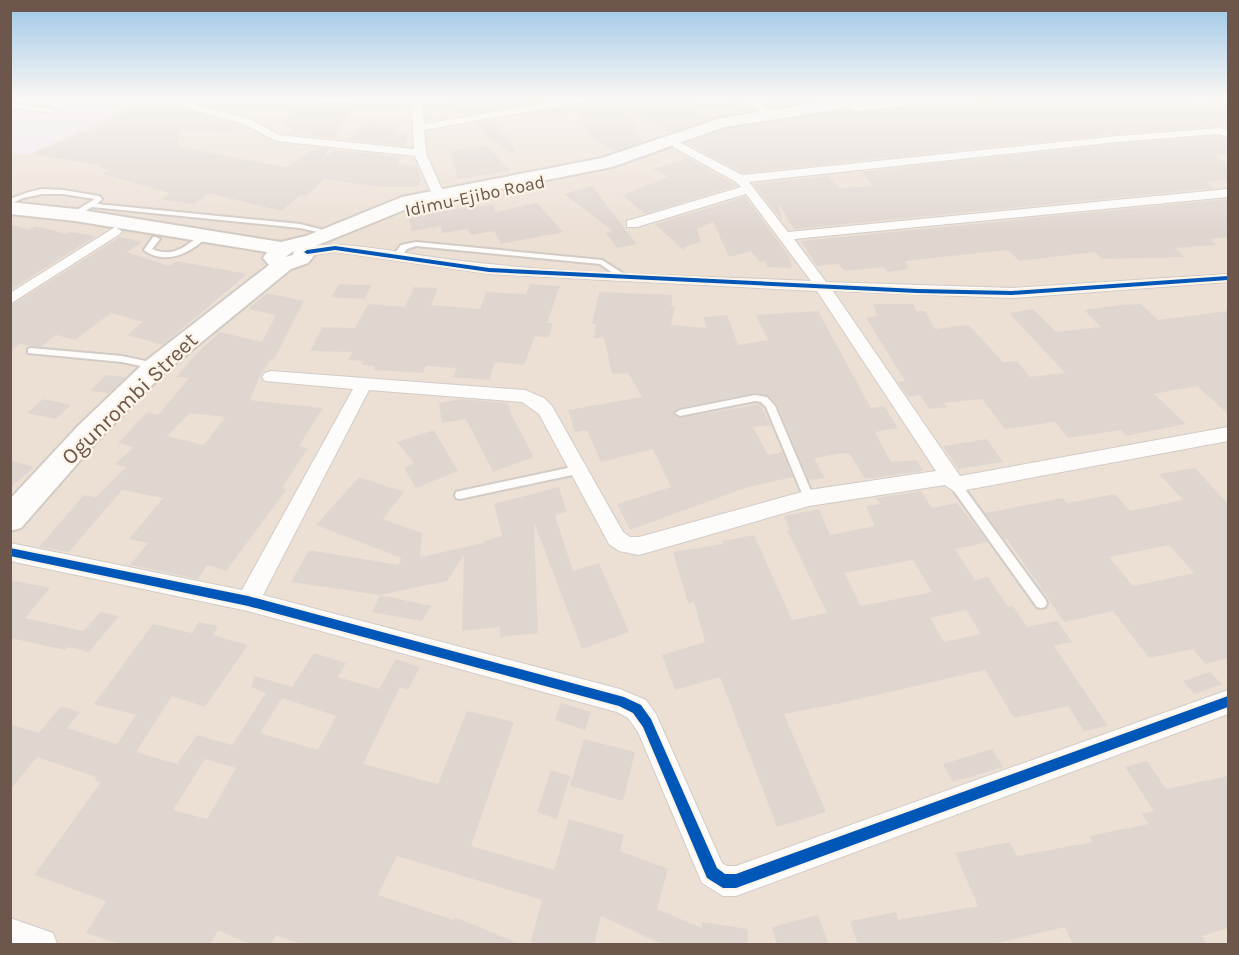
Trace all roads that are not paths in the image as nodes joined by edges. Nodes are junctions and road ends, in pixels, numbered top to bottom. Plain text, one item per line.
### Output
1 (329, 144) edge
2 (419, 144) edge
3 (660, 144) edge
4 (680, 144) edge
5 (1079, 144) edge
6 (676, 145) junction
7 (420, 153) junction
8 (745, 184) junction
9 (1228, 193) edge
10 (438, 194) junction
11 (10, 202) edge
12 (10, 208) edge
13 (83, 210) junction
14 (10, 217) edge
15 (632, 224) dead end
16 (114, 231) junction
17 (331, 233) junction
18 (784, 236) junction
19 (199, 240) junction
20 (292, 253) junction
21 (1228, 278) edge
22 (821, 285) junction
23 (10, 300) edge
24 (30, 351) dead end
25 (156, 366) junction
26 (271, 377) dead end
27 (364, 384) junction
28 (680, 413) dead end
29 (1228, 434) edge
30 (577, 470) junction
31 (952, 481) junction
32 (460, 495) dead end
33 (809, 498) junction
34 (10, 519) edge
35 (10, 552) edge
36 (248, 601) junction
37 (1041, 603) dead end
38 (1228, 702) edge
39 (10, 933) edge
40 (42, 945) edge

1 - 7 street
2 - 7 street
3 - 10 main road, Idimu-Ejibo Road
4 - 6 main road, Idimu-Ejibo Road
5 - 8 street
6 - 8 street
6 - 20 main road, Idimu-Ejibo Road
7 - 10 street
8 - 15 street
8 - 18 street
9 - 18 street
10 - 17 main road, Idimu-Ejibo Road
11 - 13 lane
12 - 13 main road
13 - 17 lane
13 - 19 main road
14 - 16 main road
16 - 19 main road
16 - 23 street
17 - 20 main road, Idimu-Ejibo Road
18 - 22 street
19 - 20 main road
20 - 22 street
20 - 25 main road, Ogunrombi Street
21 - 22 street
22 - 31 street
24 - 25 lane
25 - 34 main road, Ogunrombi Street
26 - 27 street
27 - 30 street
27 - 36 street
28 - 33 lane
29 - 31 street
30 - 32 lane
30 - 33 street
31 - 33 street
31 - 37 lane
35 - 36 street
36 - 38 street
39 - 40 street

